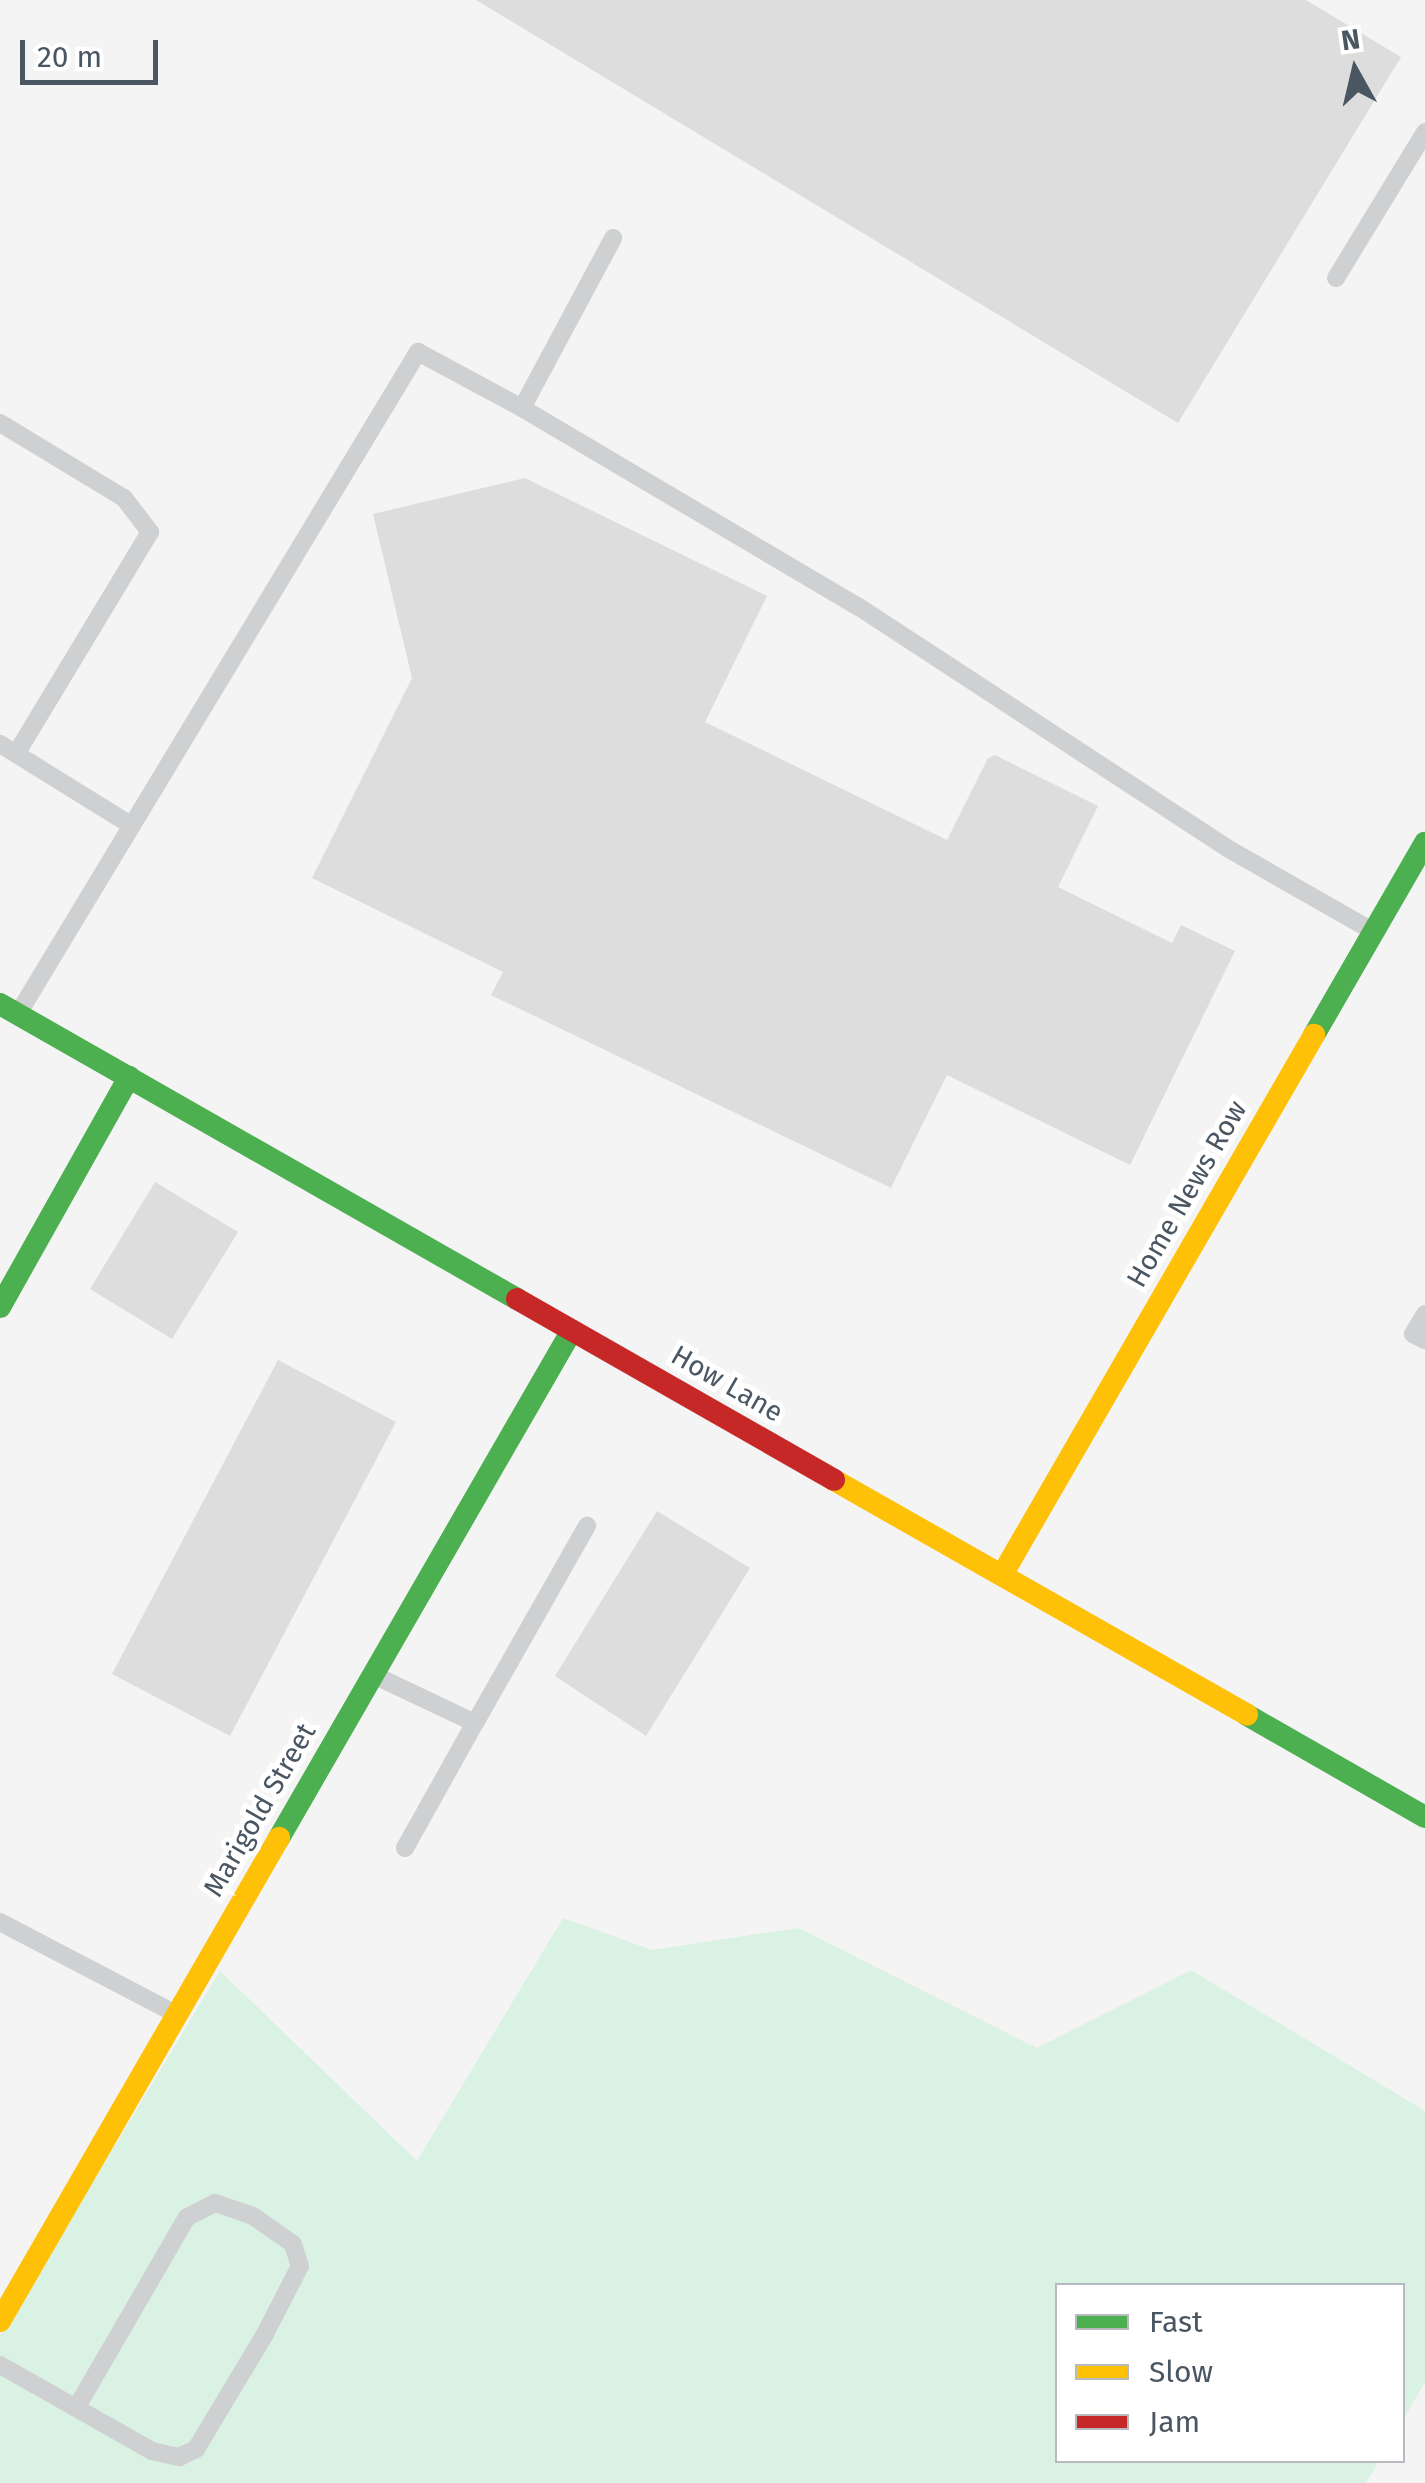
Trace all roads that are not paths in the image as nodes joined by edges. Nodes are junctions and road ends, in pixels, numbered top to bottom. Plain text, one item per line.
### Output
1 (1425, 132) edge
2 (614, 238) dead end
3 (1336, 278) dead end
4 (522, 408) junction
5 (0, 423) edge
6 (8, 749) edge
7 (132, 826) junction
8 (1425, 843) edge
9 (1374, 932) junction
10 (9, 1009) edge
11 (129, 1077) junction
12 (0, 1307) edge
13 (1425, 1314) edge
14 (572, 1330) junction
15 (1425, 1340) edge
16 (587, 1526) dead end
17 (1002, 1575) junction
18 (373, 1674) junction
19 (475, 1723) junction
20 (1425, 1817) edge
21 (405, 1848) dead end
22 (0, 1922) edge
23 (177, 2014) junction
24 (0, 2321) edge
25 (0, 2364) edge
26 (77, 2407) junction

1 - 3 lane
2 - 4 lane
4 - 7 lane
4 - 9 lane
5 - 6 lane
6 - 7 lane
7 - 10 lane
8 - 9 street, Home News Row
9 - 17 street, Home News Row
10 - 11 street, How Lane
11 - 12 street
11 - 14 street, How Lane
13 - 15 lane
14 - 17 street, How Lane
14 - 18 street, Marigold Street
16 - 19 lane
17 - 20 street, How Lane
18 - 19 lane
18 - 23 street, Marigold Street
19 - 21 lane
22 - 23 lane
23 - 24 street, Marigold Street
25 - 26 lane
26 - 26 lane

